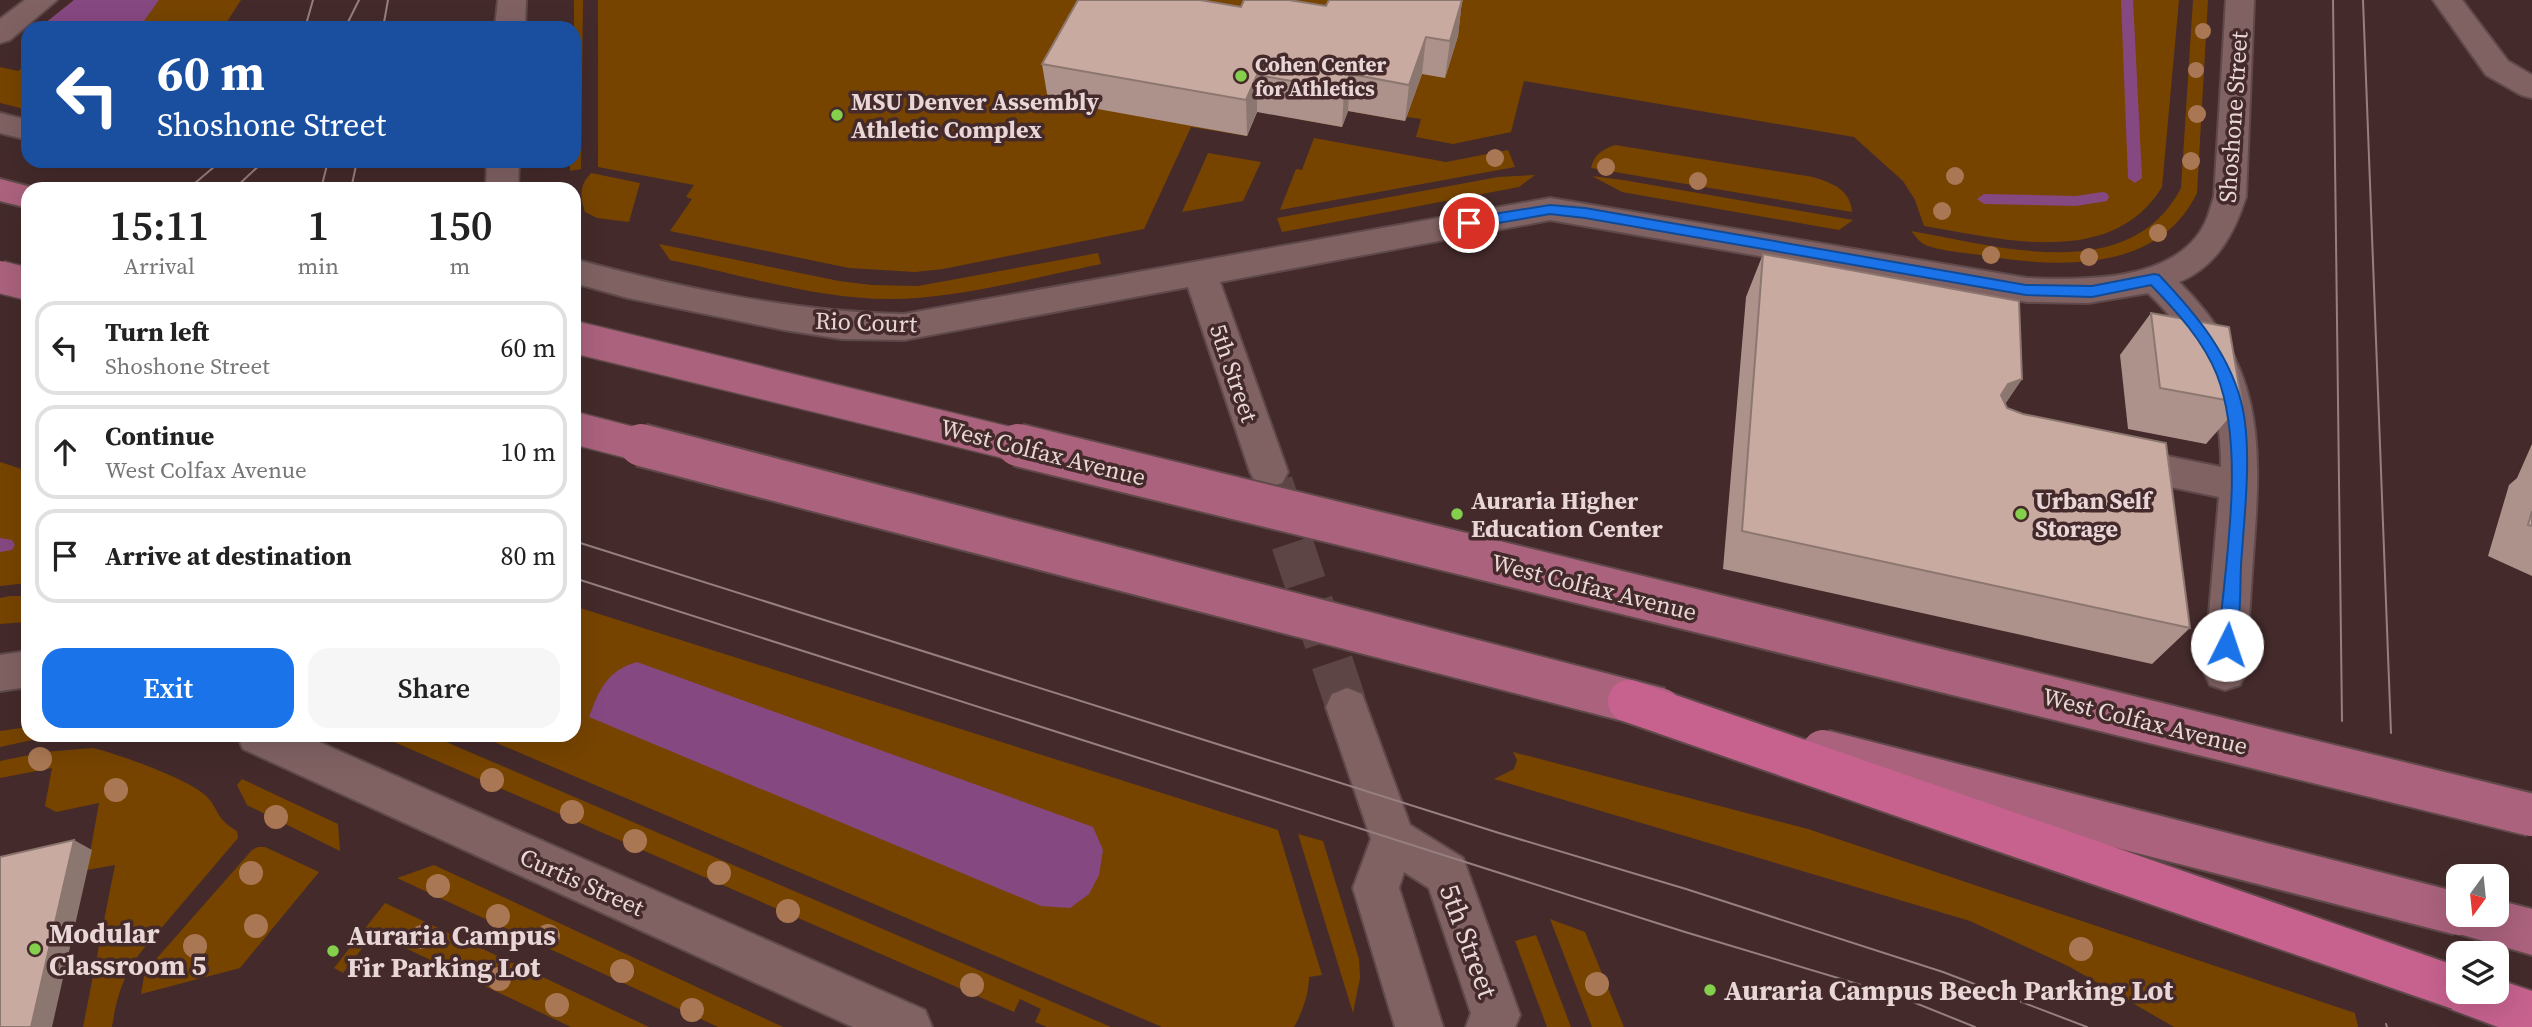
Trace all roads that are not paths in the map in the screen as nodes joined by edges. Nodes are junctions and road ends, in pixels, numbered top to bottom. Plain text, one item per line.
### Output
1 (43, 0) edge
2 (512, 0) edge
3 (2240, 0) edge
4 (2447, 0) edge
5 (510, 21) edge
6 (0, 34) edge
7 (2532, 88) edge
8 (0, 123) edge
9 (21, 128) edge
10 (0, 190) edge
11 (21, 195) edge
12 (581, 273) edge
13 (1200, 274) junction
14 (0, 277) edge
15 (2154, 279) junction
16 (21, 282) edge
17 (581, 339) edge
18 (581, 430) edge
19 (2090, 456) edge
20 (1269, 472) tunnel mouth
21 (2239, 486) junction
22 (21, 670) edge
23 (2225, 672) dead end
24 (0, 673) edge
25 (1629, 701) junction
26 (1348, 707) tunnel mouth
27 (273, 742) edge
28 (2532, 815) edge
29 (1393, 839) junction
30 (2446, 911) edge
31 (2510, 926) edge
32 (2532, 932) edge
33 (2446, 984) edge
34 (2501, 1004) edge
35 (2532, 1015) edge
36 (908, 1027) edge
37 (1419, 1027) edge
38 (1490, 1027) edge

1 - 6 street
2 - 5 street
3 - 15 street, Shoshone Street
4 - 7 street
8 - 9 street
10 - 11 main road
12 - 13 street, Rio Court
13 - 15 street, Shoshone Street
13 - 20 street, 5th Street
14 - 16 main road, bridge
15 - 21 street
17 - 28 main road, West Colfax Avenue, bridge
18 - 25 main road, bridge
19 - 21 street
21 - 23 street
22 - 24 street
25 - 30 main road, bridge
25 - 33 highway, bridge
26 - 29 street
27 - 36 street, Curtis Street
29 - 37 street
29 - 38 street, 5th Street
31 - 32 main road
34 - 35 highway

